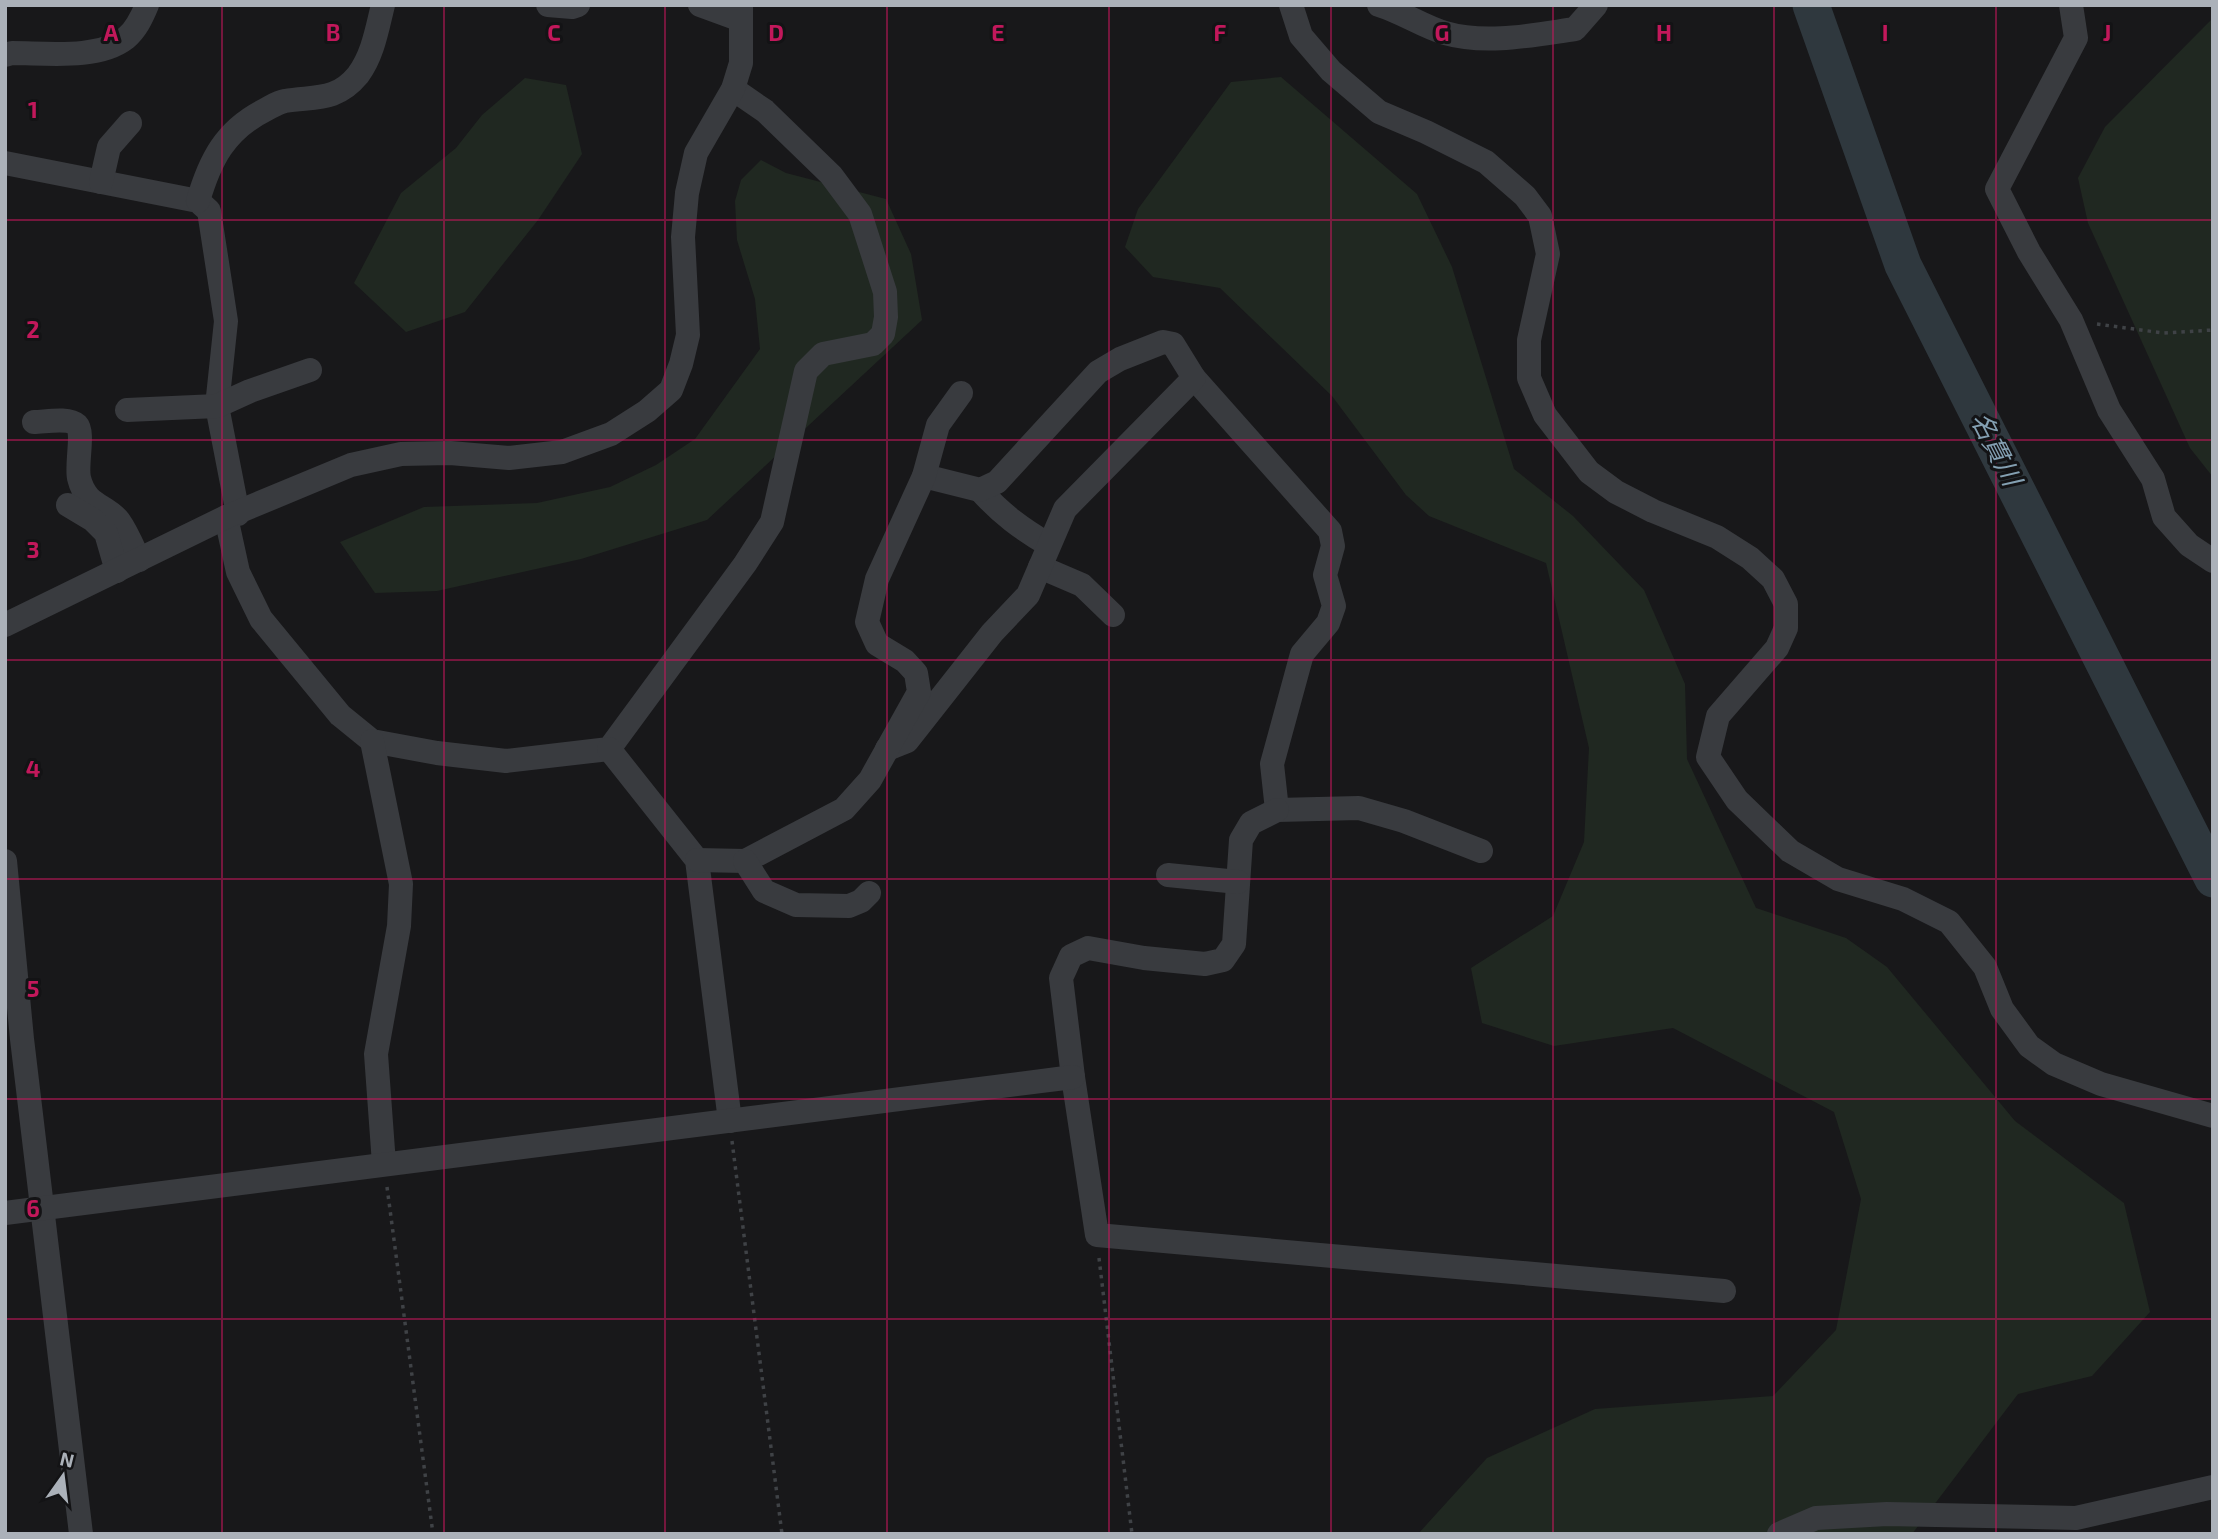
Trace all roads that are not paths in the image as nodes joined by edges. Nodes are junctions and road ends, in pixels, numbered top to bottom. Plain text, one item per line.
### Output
1 (147, 5) edge
2 (383, 5) edge
3 (548, 5) edge
4 (578, 5) edge
5 (701, 5) edge
6 (1291, 5) edge
7 (1380, 5) edge
8 (1595, 5) edge
9 (2071, 5) edge
10 (741, 13) edge
11 (5, 55) edge
12 (733, 89) junction
13 (130, 123) dead end
14 (5, 163) edge
15 (101, 182) junction
16 (198, 201) junction
17 (310, 370) dead end
18 (1194, 378) junction
19 (961, 393) dead end
20 (217, 406) junction
21 (127, 410) dead end
22 (34, 422) dead end
23 (924, 476) junction
24 (980, 490) junction
25 (68, 505) dead end
26 (232, 516) junction
27 (1044, 556) junction
28 (139, 559) junction
29 (2213, 561) edge
30 (117, 570) junction
31 (1113, 615) dead end
32 (5, 625) edge
33 (372, 741) junction
34 (609, 749) junction
35 (887, 749) junction
36 (1277, 810) junction
37 (1481, 850) dead end
38 (696, 860) junction
39 (5, 861) edge
40 (745, 861) junction
41 (1168, 875) dead end
42 (1238, 882) junction
43 (869, 893) dead end
44 (1073, 1077) junction
45 (2213, 1116) edge
46 (730, 1121) junction
47 (384, 1164) junction
48 (41, 1208) junction
49 (5, 1213) edge
50 (1724, 1291) dead end
51 (2213, 1486) edge
52 (81, 1534) edge
53 (1779, 1534) edge

1 - 11 street
2 - 16 street
3 - 4 street
5 - 10 street
6 - 45 street
7 - 8 street
9 - 29 street
10 - 12 street
12 - 26 street
12 - 34 street
13 - 15 street
14 - 15 street
15 - 16 street
16 - 20 street
17 - 20 street
18 - 24 street
18 - 27 street
18 - 36 street
19 - 23 street
20 - 21 street
20 - 26 street
22 - 28 street
23 - 24 street
23 - 35 street
24 - 27 street
25 - 30 street
26 - 28 street
26 - 33 street
27 - 31 street
27 - 35 street
28 - 30 street
30 - 32 street
33 - 34 street
33 - 47 street
34 - 38 street
35 - 40 street
36 - 37 street
36 - 42 street
38 - 40 street
38 - 46 street
39 - 48 street
40 - 43 street
41 - 42 street
42 - 44 street
44 - 46 street
44 - 50 street
46 - 47 street
47 - 48 street
48 - 49 street
48 - 52 street
51 - 53 street

